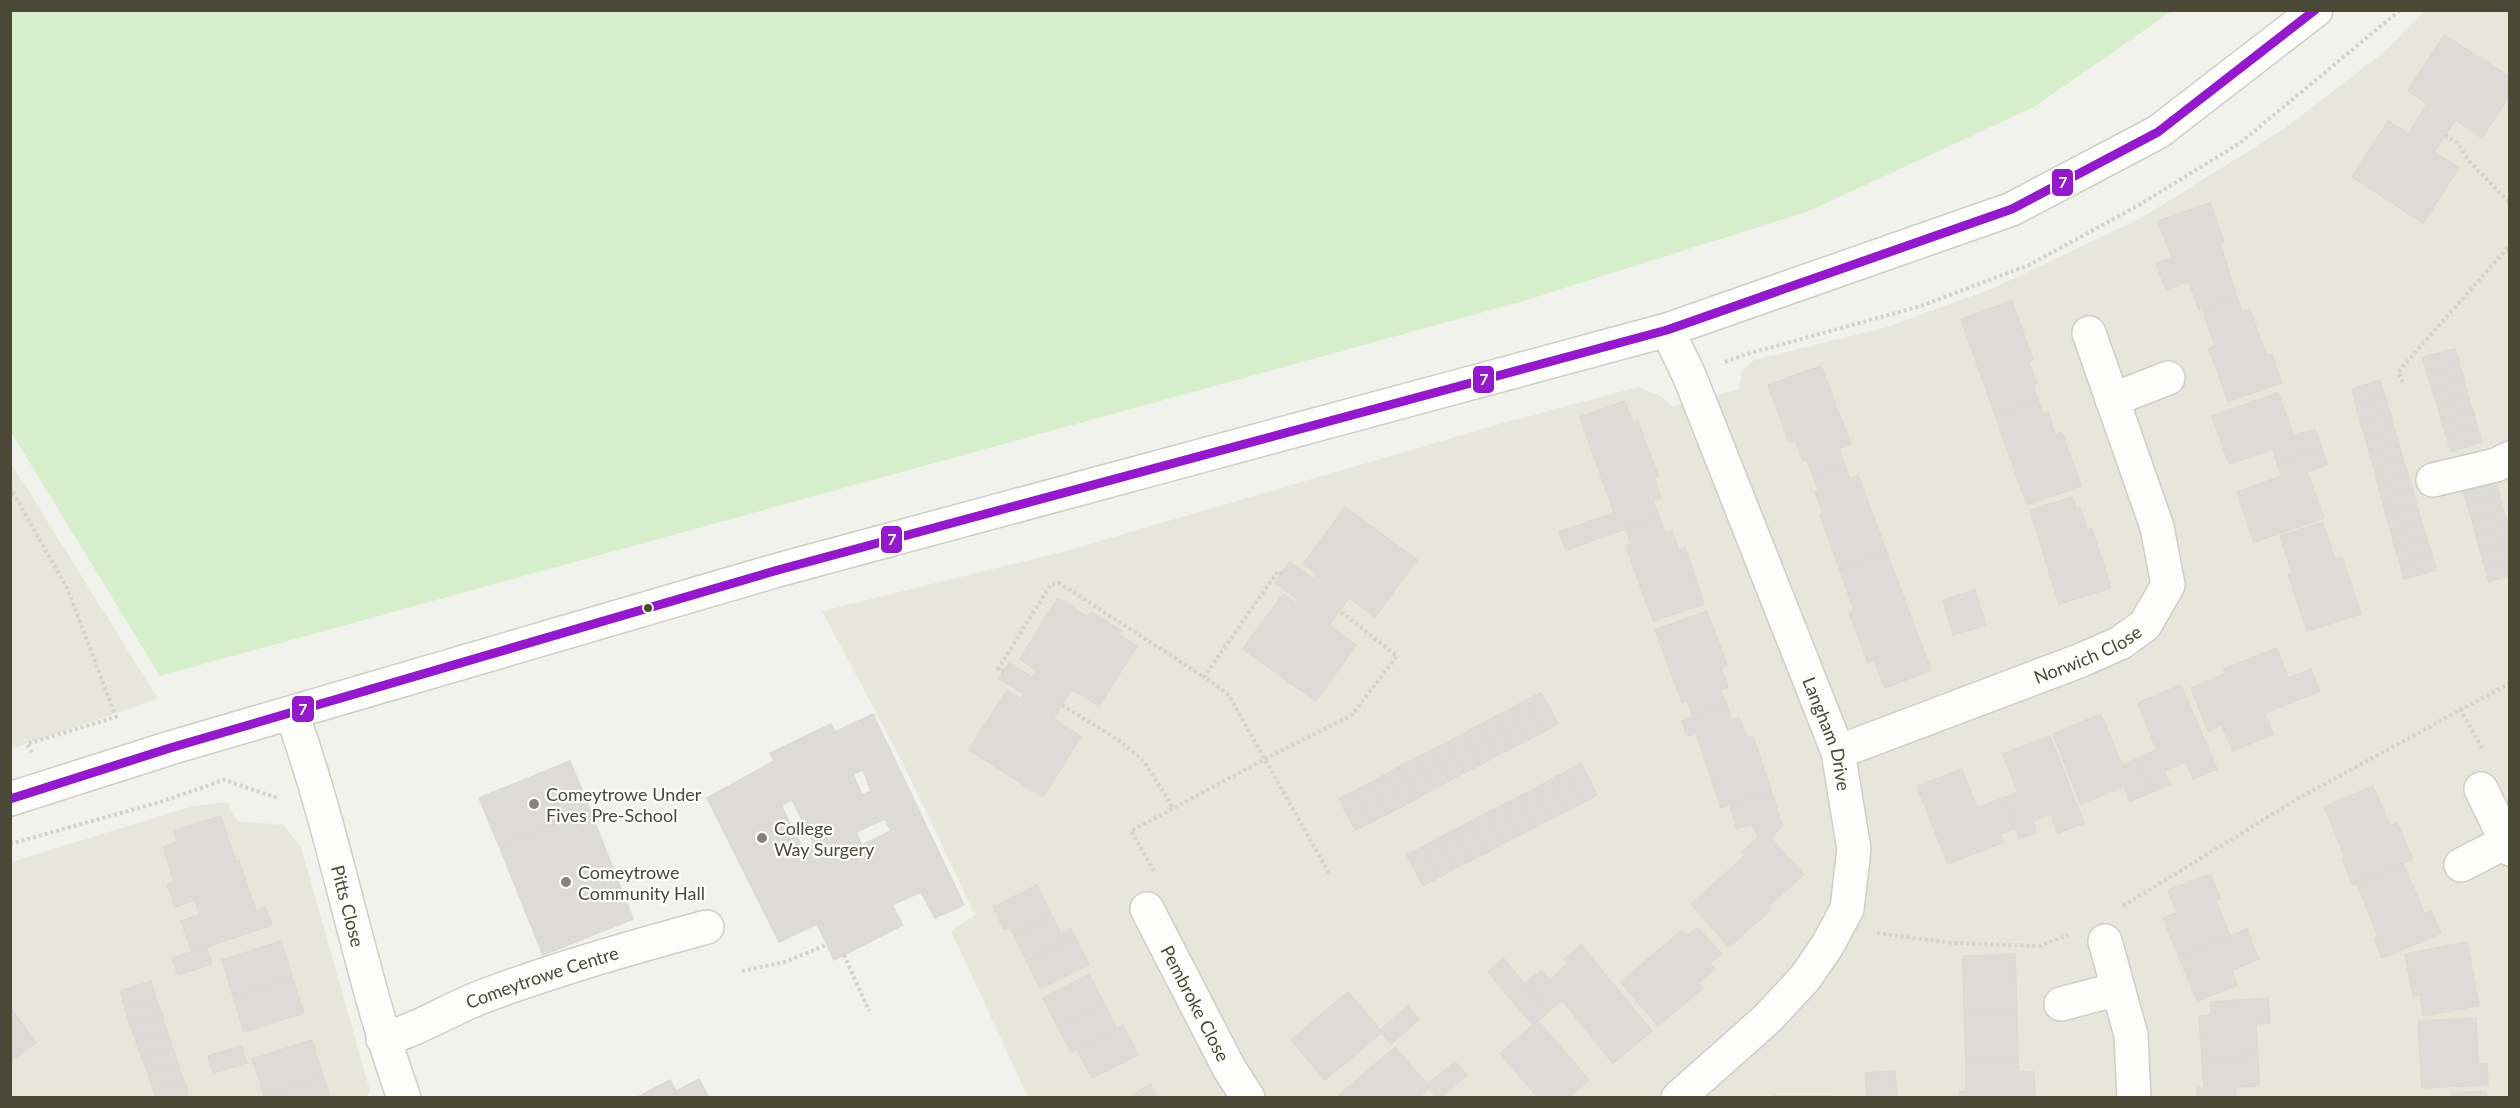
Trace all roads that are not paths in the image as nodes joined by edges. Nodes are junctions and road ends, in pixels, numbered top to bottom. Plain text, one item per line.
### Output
1 (2316, 10) edge
2 (1667, 330) junction
3 (2089, 333) dead end
4 (2168, 378) dead end
5 (2112, 400) junction
6 (2510, 458) edge
7 (2433, 480) dead end
8 (292, 714) junction
9 (1838, 752) junction
10 (2481, 789) dead end
11 (10, 799) edge
12 (2508, 846) edge
13 (2461, 865) dead end
14 (1147, 909) road end
15 (707, 927) dead end
16 (2101, 932) road end
17 (2118, 989) junction
18 (2061, 1004) dead end
19 (383, 1039) junction
20 (404, 1098) edge
21 (1248, 1098) edge
22 (1678, 1098) edge
23 (2134, 1098) edge

1 - 2 street
2 - 8 street
2 - 9 street, Langham Drive
3 - 5 street, Norwich Close
4 - 5 street
5 - 9 street, Norwich Close
6 - 7 street
8 - 11 street
8 - 19 street, Pitts Close
9 - 22 street, Langham Drive
10 - 12 street
12 - 13 street
14 - 21 street, Pembroke Close
15 - 19 street, Comeytrowe Centre
16 - 17 street
17 - 18 street
17 - 23 street
19 - 20 street, Pitts Close

